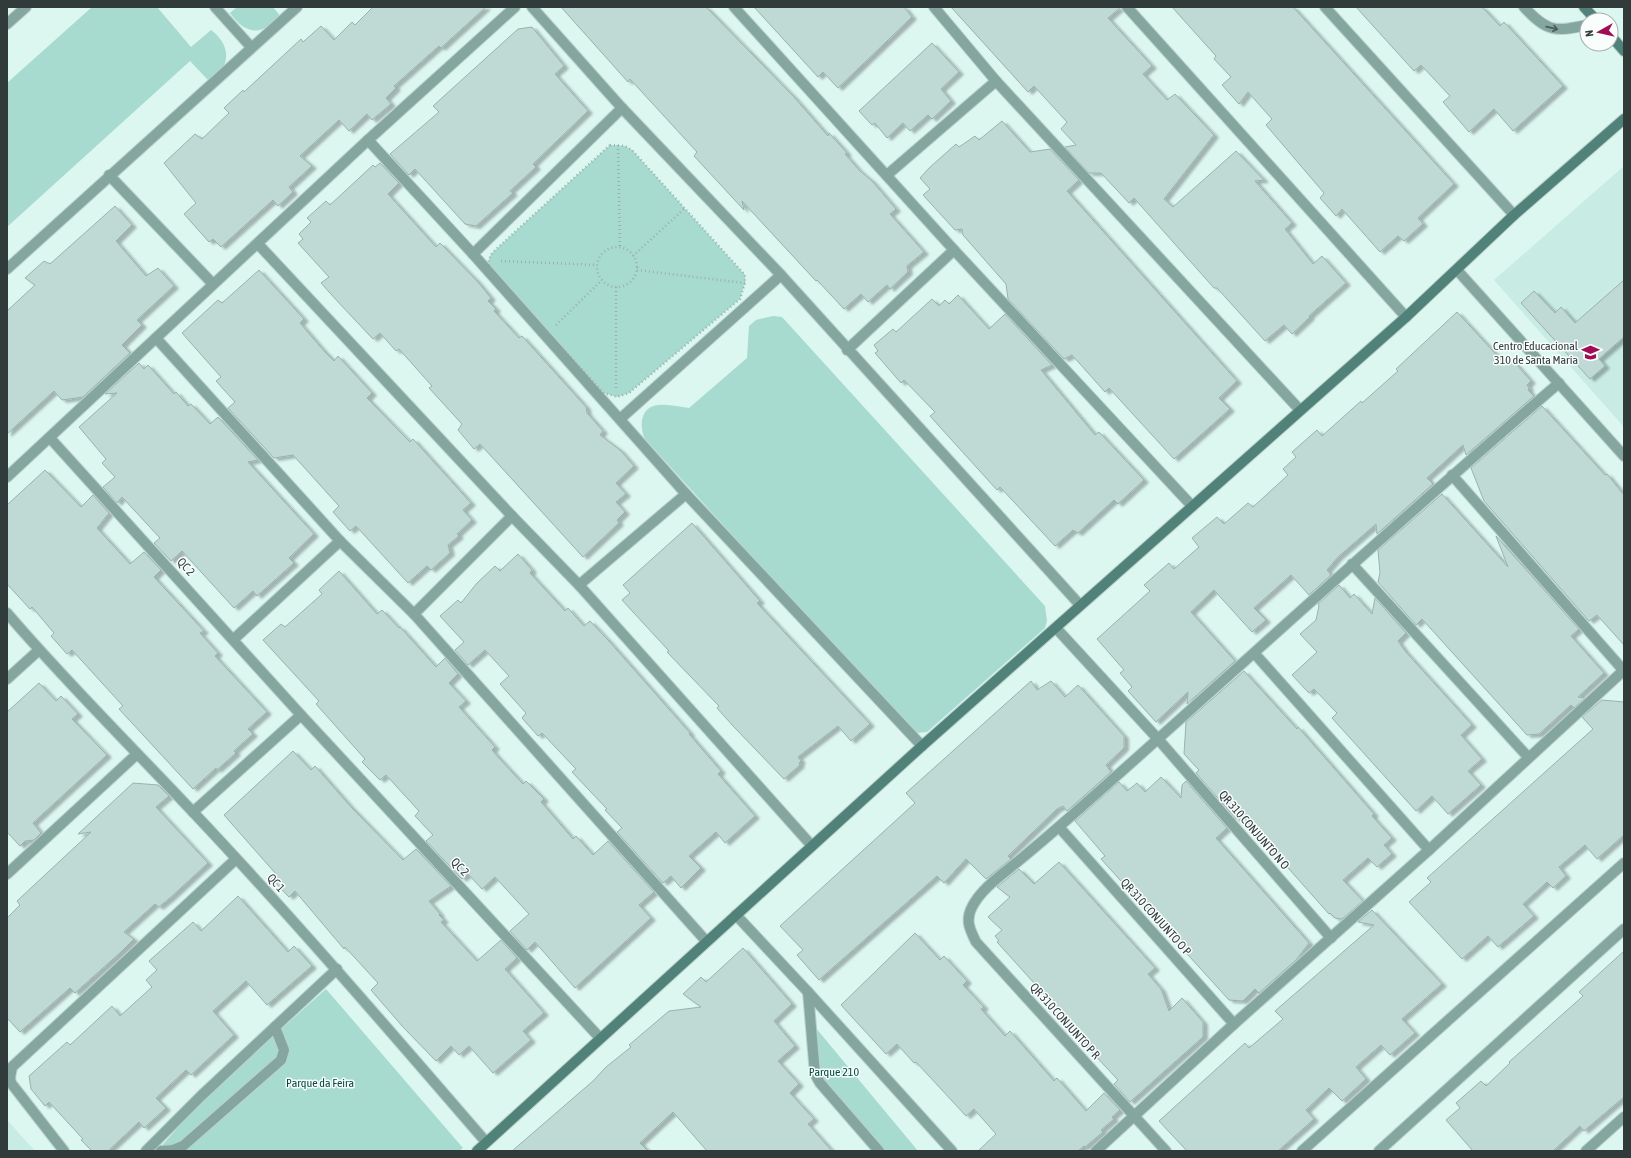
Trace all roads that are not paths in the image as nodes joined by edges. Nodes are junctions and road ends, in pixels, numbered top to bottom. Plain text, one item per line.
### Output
1 (26, 7) edge
2 (215, 7) edge
3 (297, 7) edge
4 (515, 7) edge
5 (532, 7) edge
6 (734, 7) edge
7 (934, 7) edge
8 (1127, 7) edge
9 (1325, 7) edge
10 (1524, 7) edge
11 (7, 24) edge
12 (1579, 27) edge
13 (251, 47) junction
14 (996, 80) junction
15 (622, 108) junction
16 (1624, 119) edge
17 (368, 140) junction
18 (109, 175) junction
19 (887, 175) junction
20 (1514, 215) junction
21 (258, 244) junction
22 (954, 250) junction
23 (473, 254) junction
24 (7, 269) edge
25 (1457, 270) junction
26 (781, 275) junction
27 (213, 284) junction
28 (1406, 317) junction
29 (156, 338) junction
30 (847, 350) junction
31 (1559, 383) junction
32 (1299, 410) junction
33 (620, 420) junction
34 (50, 438) junction
35 (1624, 456) edge
36 (1452, 475) junction
37 (7, 477) edge
38 (686, 494) junction
39 (1192, 506) junction
40 (512, 516) junction
41 (340, 541) junction
42 (1352, 564) junction
43 (579, 585) junction
44 (1080, 605) junction
45 (7, 613) edge
46 (414, 614) junction
47 (1056, 628) junction
48 (234, 639) junction
49 (38, 650) junction
50 (1255, 654) junction
51 (1624, 671) edge
52 (7, 679) edge
53 (301, 715) junction
54 (1158, 739) junction
55 (922, 746) junction
56 (138, 754) junction
57 (1528, 758) junction
58 (193, 812) junction
59 (1059, 827) junction
60 (812, 846) junction
61 (1429, 850) junction
62 (236, 859) junction
63 (1624, 863) edge
64 (7, 874) edge
65 (736, 915) junction
66 (1624, 929) edge
67 (1331, 938) junction
68 (706, 941) junction
69 (337, 969) junction
70 (808, 992) junction
71 (1234, 1024) junction
72 (275, 1027) junction
73 (600, 1038) junction
74 (1135, 1117) junction
75 (1624, 1117) edge
76 (486, 1142) junction
77 (64, 1151) edge
78 (146, 1151) edge
79 (161, 1151) edge
80 (477, 1151) edge
81 (879, 1151) edge
82 (952, 1151) edge
83 (1096, 1151) edge
84 (1166, 1151) edge
85 (1302, 1151) edge
86 (1379, 1151) edge
87 (1586, 1151) edge

1 - 11 street
2 - 13 street
3 - 13 street
4 - 17 street
5 - 15 street
6 - 19 street
7 - 14 street
8 - 28 street
9 - 20 street
10 -> 12 street
13 - 18 street
14 - 19 street
14 - 32 street
15 - 23 street
15 - 26 street
16 - 20 street
17 - 21 street
17 - 23 street
18 - 24 street
18 - 27 street
19 - 22 street
20 - 25 street
21 - 27 street
21 - 40 street
22 - 30 street
22 - 39 street
23 - 33 street
25 - 28 street
25 - 31 street
26 - 30 street
26 - 33 street
27 - 29 street
28 - 32 street
29 - 34 street
29 - 41 street
30 - 44 street
31 - 35 street
31 - 36 street
32 - 39 street
33 - 38 street
34 - 37 street
34 - 48 street, QC 2
36 - 42 street
36 - 51 street
38 - 43 street
38 - 55 street
39 - 44 street
40 - 43 street
40 - 46 street
41 - 46 street
41 - 48 street
42 - 50 street
42 - 57 street
43 - 60 street
44 - 47 street
45 - 49 street, QC 1
46 - 68 street
47 - 54 street, QR 310 CONJUNTO N O
47 - 55 street
48 - 53 street, QC 2
49 - 52 street
49 - 56 street, QC 1
50 - 54 street
50 - 61 street
51 - 57 street
53 - 58 street
53 - 73 street, QC 2
54 - 59 street
54 - 67 street, QR 310 CONJUNTO N O
55 - 60 street
56 - 58 street, QC 1
56 - 64 street
57 - 61 street
58 - 62 street, QC 1
59 - 71 street, QR 310 CONJUNTO O P
59 - 74 street, QR 310 CONJUNTO P R
60 - 65 street
61 - 67 street
62 - 69 street, QC 1
62 - 77 street
63 - 85 street
65 - 68 street
65 - 70 street
66 - 86 street
67 - 71 street
68 - 73 street
69 - 72 street
69 - 76 street, QC 1
70 - 81 street
70 - 82 street
71 - 74 street
72 - 78 street
72 - 79 street
73 - 76 street
74 - 83 street
74 - 84 street, QR 310 CONJUNTO P R
75 - 87 street
76 - 80 street

